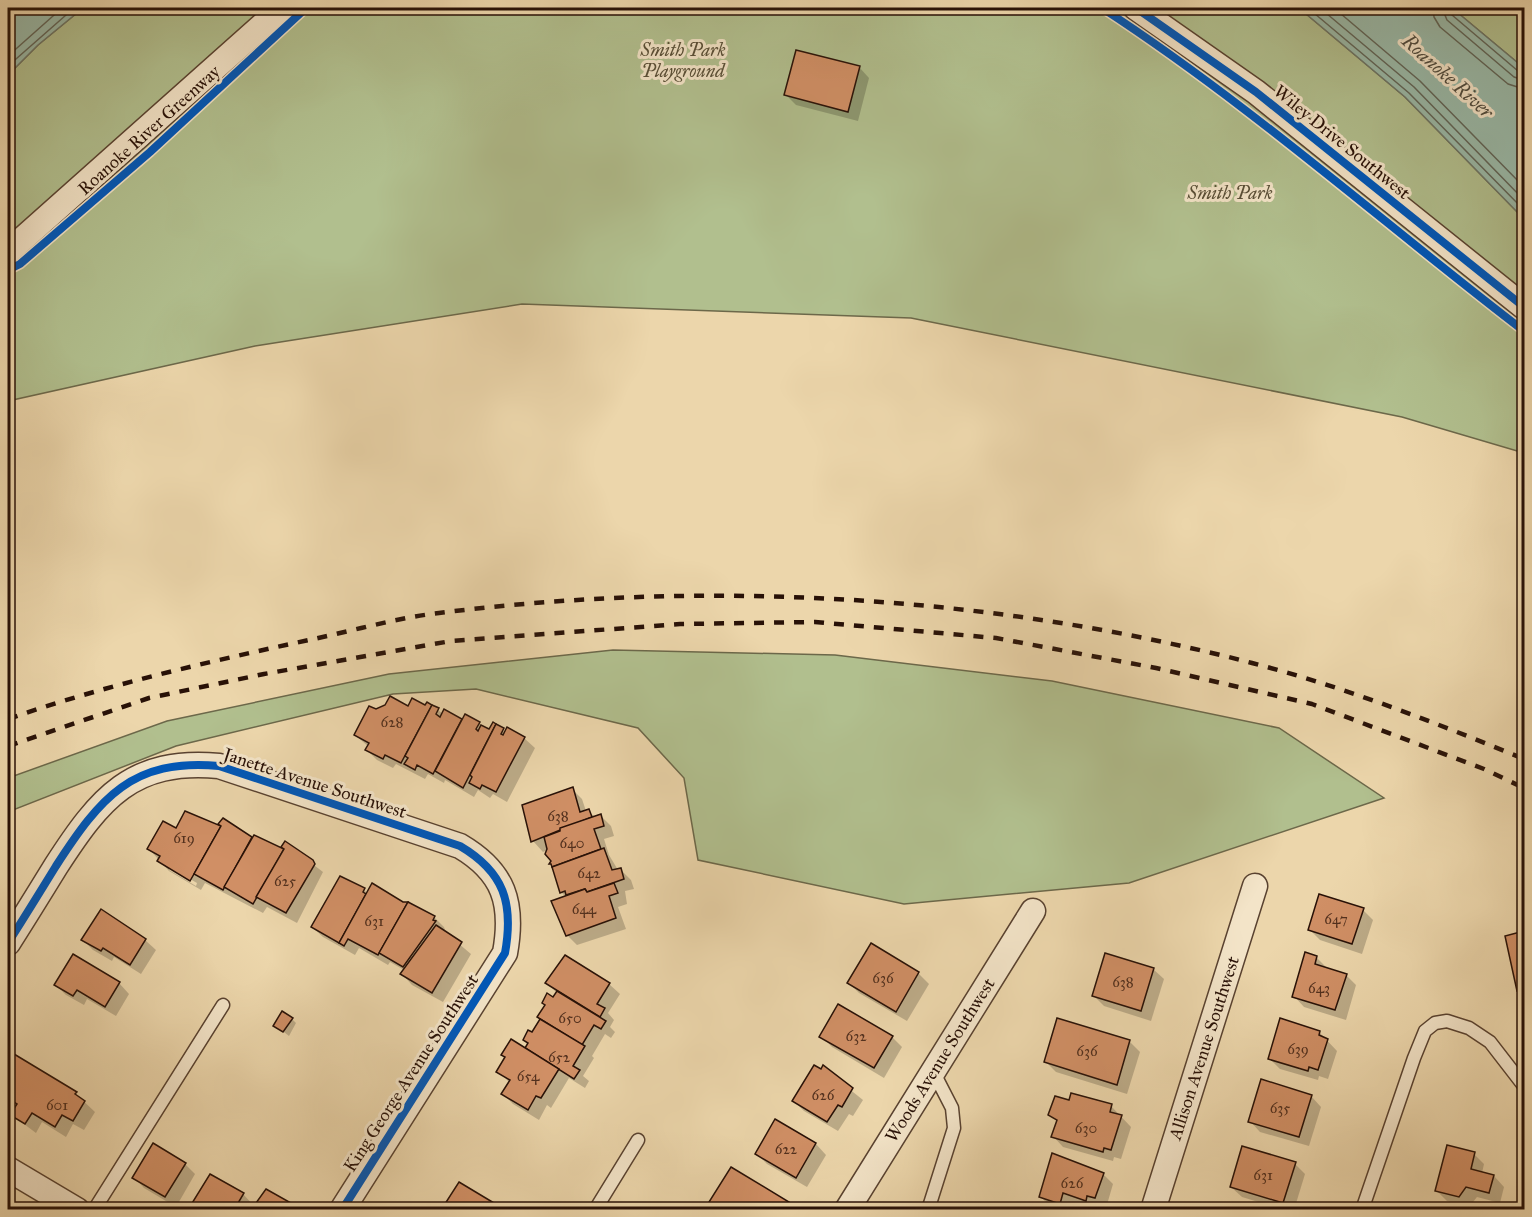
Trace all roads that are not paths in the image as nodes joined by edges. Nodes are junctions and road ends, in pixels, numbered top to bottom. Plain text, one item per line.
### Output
1 (282, 8) edge
2 (1136, 8) edge
3 (8, 252) edge
4 (1524, 307) edge
5 (1255, 886) dead end
6 (1034, 911) dead end
7 (8, 944) edge
8 (505, 953) joint
9 (223, 1005) dead end
10 (932, 1070) junction
11 (1524, 1086) edge
12 (638, 1140) dead end
13 (8, 1169) edge
14 (77, 1209) edge
15 (94, 1209) edge
16 (342, 1209) edge
17 (595, 1209) edge
18 (847, 1209) edge
19 (928, 1209) edge
20 (1153, 1209) edge
21 (1362, 1209) edge

1 - 3 street
2 - 4 street, Wiley Drive Southwest
5 - 20 street, Allison Avenue Southwest
6 - 10 street, Woods Avenue Southwest
7 - 8 street, Janette Avenue Southwest
8 - 16 street, King George Avenue Southwest
9 - 15 lane
10 - 18 street, Woods Avenue Southwest
10 - 19 lane
11 - 21 lane
12 - 17 lane
13 - 14 street

